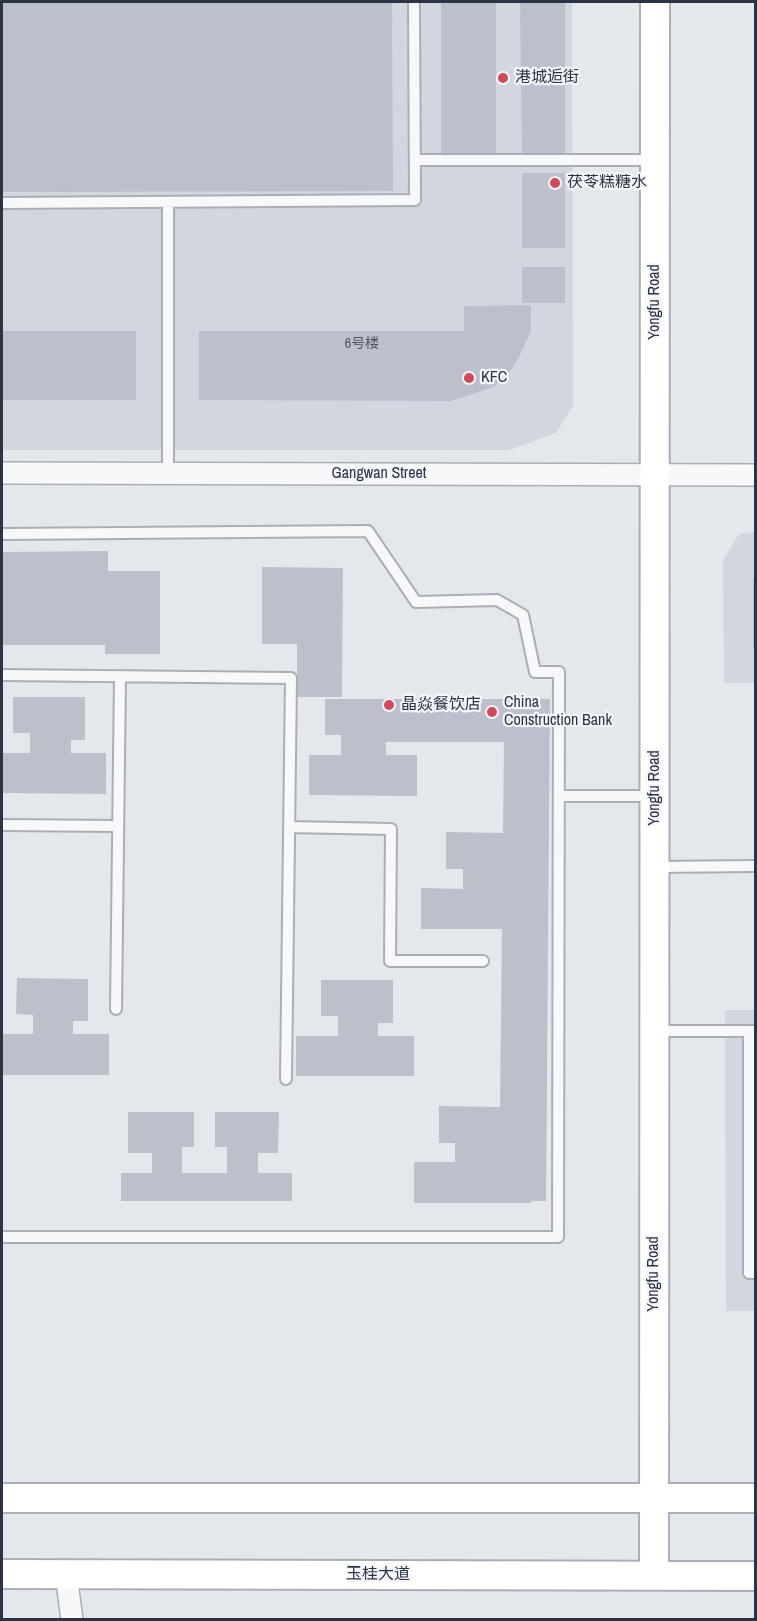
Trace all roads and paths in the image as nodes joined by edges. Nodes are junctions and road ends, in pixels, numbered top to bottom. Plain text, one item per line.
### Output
1 (414, 2) edge
2 (655, 2) edge
3 (415, 160) junction
4 (655, 160) junction
5 (2, 202) edge
6 (168, 202) junction
7 (2, 473) edge
8 (168, 473) junction
9 (655, 474) junction
10 (756, 475) edge
11 (2, 534) edge
12 (2, 675) edge
13 (120, 676) junction
14 (559, 796) junction
15 (655, 796) junction
16 (2, 825) edge
17 (118, 826) junction
18 (289, 828) junction
19 (756, 866) edge
20 (655, 867) junction
21 (483, 962) dead end
22 (116, 1009) dead end
23 (654, 1031) junction
24 (752, 1031) edge
25 (286, 1079) dead end
26 (2, 1237) edge
27 (756, 1273) edge
28 (2, 1498) edge
29 (654, 1498) junction
30 (756, 1498) edge
31 (2, 1574) edge
32 (66, 1574) junction
33 (654, 1575) junction
34 (756, 1576) edge
35 (72, 1620) edge

1 - 3 lane
2 - 4 street, Yongfu Road
3 - 4 lane
3 - 6 lane
4 - 9 street, Yongfu Road
5 - 6 lane
6 - 8 lane
7 - 8 street, Gangwan Street
8 - 9 street, Gangwan Street
9 - 10 street, Gangwan Street
9 - 15 street, Yongfu Road
11 - 14 lane
12 - 13 lane
13 - 17 lane
13 - 18 lane
14 - 15 lane
14 - 26 lane
15 - 20 street, Yongfu Road
16 - 17 lane
17 - 22 lane
18 - 21 lane
18 - 25 lane
19 - 20 lane
20 - 23 street, Yongfu Road
23 - 24 lane
23 - 29 street, Yongfu Road
24 - 27 lane
28 - 29 street
29 - 30 street
29 - 33 street, Yongfu Road
31 - 32 street, 玉桂大道
32 - 33 street, 玉桂大道
32 - 35 street
33 - 34 street, 玉桂大道

